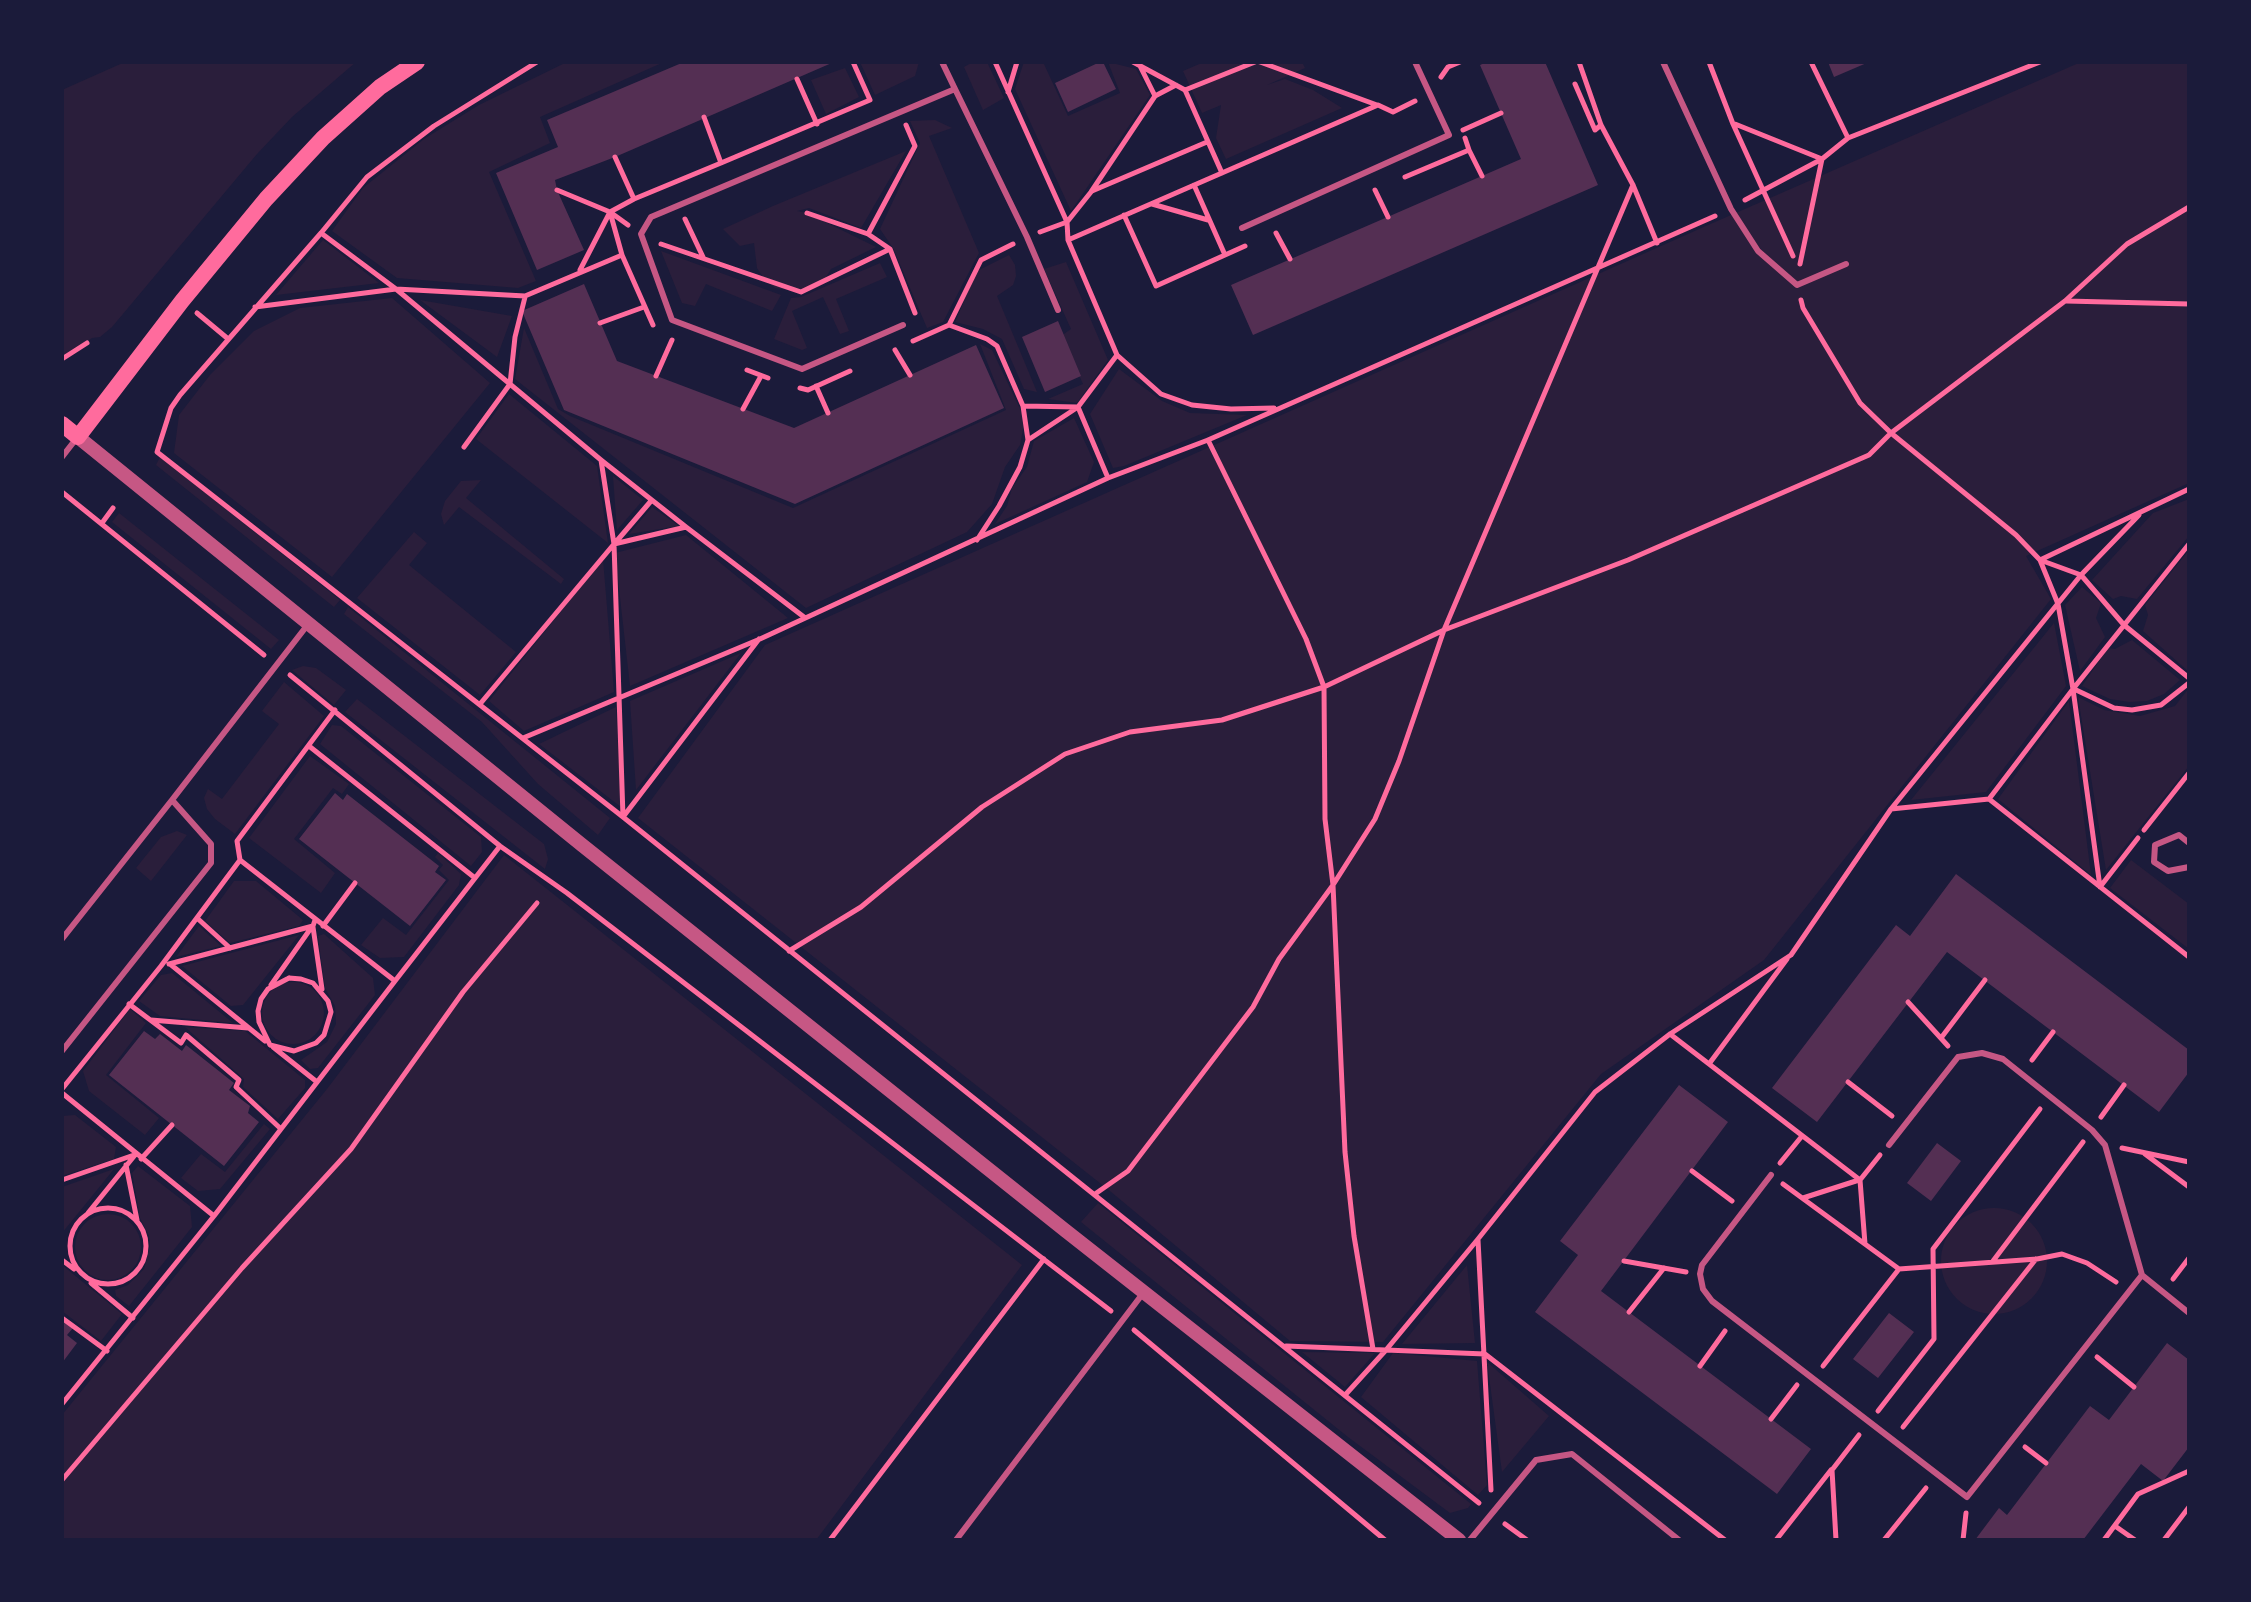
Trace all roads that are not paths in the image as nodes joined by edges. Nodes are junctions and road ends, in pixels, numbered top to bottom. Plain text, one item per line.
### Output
1 (417, 62) edge
2 (942, 62) edge
3 (1415, 62) edge
4 (1663, 62) edge
5 (955, 89) junction
6 (1242, 228) dead end
7 (1846, 264) dead end
8 (1058, 310) dead end
9 (903, 325) dead end
10 (62, 424) edge
11 (78, 437) junction
12 (62, 457) edge
13 (309, 623) junction
14 (172, 800) junction
15 (2189, 843) edge
16 (2189, 867) edge
17 (62, 939) edge
18 (62, 1051) edge
19 (1889, 1145) road end
20 (1771, 1175) road end
21 (2142, 1275) junction
22 (1144, 1292) junction
23 (2189, 1313) edge
24 (956, 1540) edge
25 (1459, 1540) edge
26 (1470, 1540) edge
27 (1679, 1540) edge

1 - 11 main road
2 - 5 lane
3 - 6 lane
4 - 7 lane
5 - 8 lane
5 - 9 lane
10 - 11 main road
11 - 12 lane
11 - 13 street
13 - 14 lane
13 - 22 street
14 - 17 lane
14 - 18 lane
15 - 16 lane
19 - 21 lane
20 - 21 lane
21 - 23 lane
22 - 24 lane
22 - 25 street
26 - 27 lane

